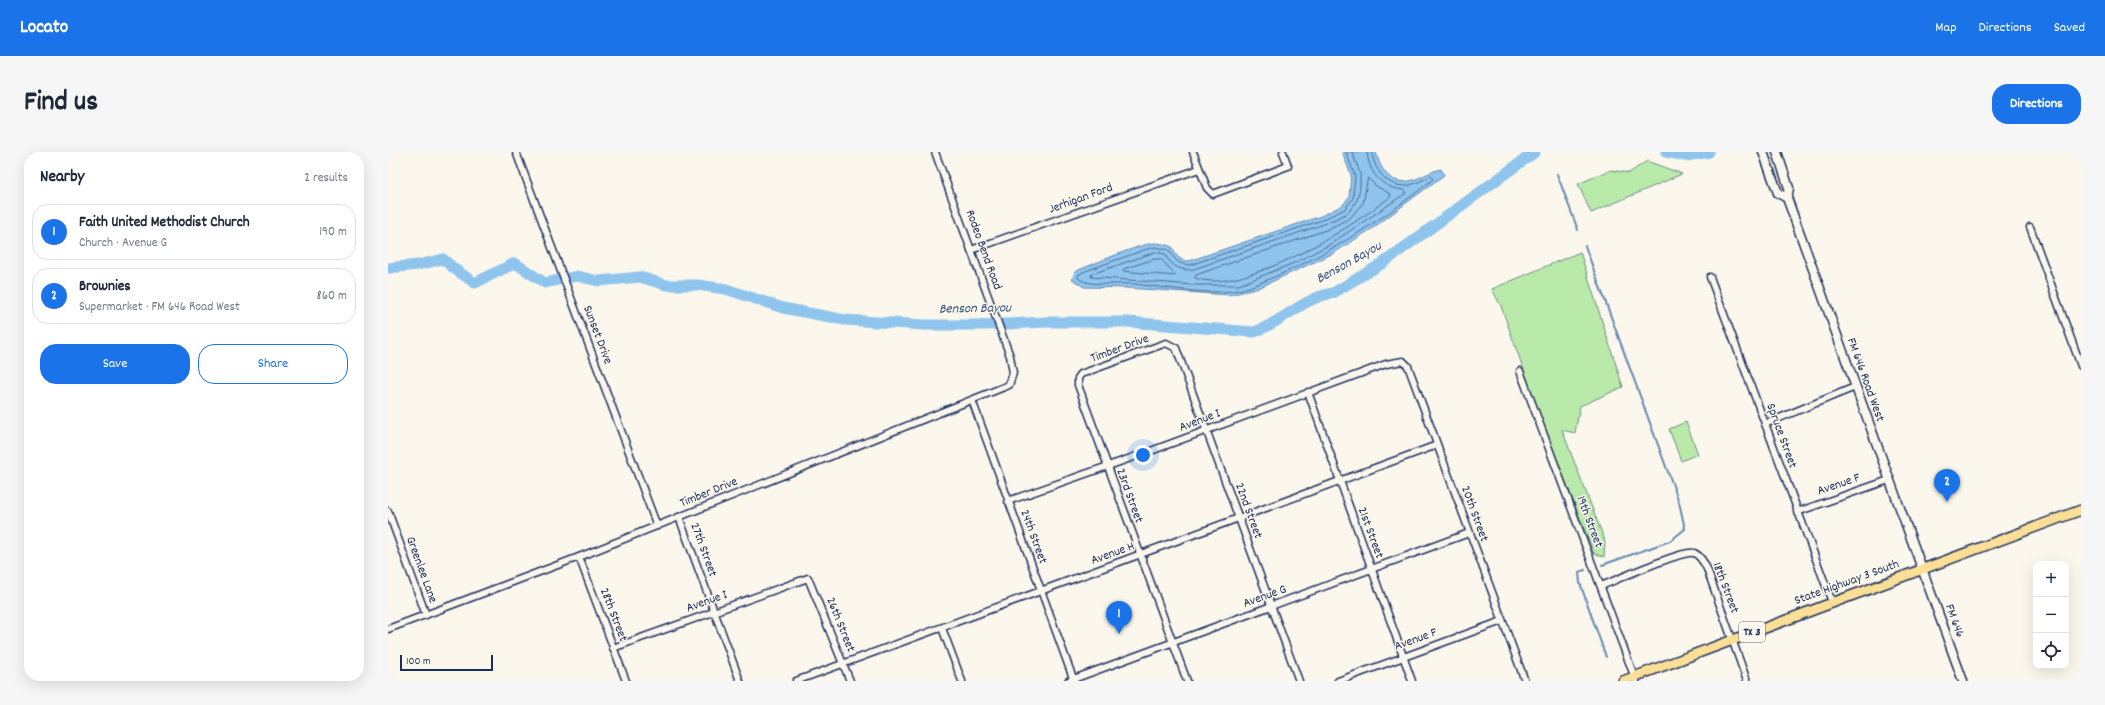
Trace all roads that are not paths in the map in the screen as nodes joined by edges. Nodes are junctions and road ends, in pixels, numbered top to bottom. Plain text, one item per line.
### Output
1 (516, 152) edge
2 (935, 152) edge
3 (1193, 152) edge
4 (1283, 152) edge
5 (1763, 152) edge
6 (1777, 152) edge
7 (1199, 169) junction
8 (1787, 198) junction
9 (2030, 227) dead end
10 (971, 250) junction
11 (1710, 277) dead end
12 (1176, 348) joint
13 (1010, 356) joint
14 (1398, 361) joint
15 (2081, 366) edge
16 (1520, 371) dead end
17 (1078, 385) joint
18 (1855, 387) junction
19 (1308, 392) junction
20 (972, 400) junction
21 (1765, 424) junction
22 (1206, 430) junction
23 (1436, 445) junction
24 (1107, 466) junction
25 (1889, 480) junction
26 (1340, 481) junction
27 (1008, 501) junction
28 (388, 510) edge
29 (2081, 510) edge
30 (1797, 512) junction
31 (679, 517) junction
32 (1240, 519) junction
33 (657, 526) junction
34 (1469, 533) junction
35 (1140, 555) junction
36 (579, 557) junction
37 (1922, 569) junction
38 (1372, 570) junction
39 (808, 578) joint
40 (1601, 586) junction
41 (1041, 592) junction
42 (1832, 602) junction
43 (1272, 606) junction
44 (713, 611) junction
45 (426, 615) junction
46 (1502, 621) junction
47 (942, 628) junction
48 (388, 629) edge
49 (1733, 639) junction
50 (1173, 643) junction
51 (613, 648) junction
52 (1403, 656) junction
53 (844, 664) junction
54 (1636, 679) edge
55 (1072, 680) edge
56 (626, 681) edge
57 (740, 681) edge
58 (796, 681) edge
59 (850, 681) edge
60 (962, 681) edge
61 (1187, 681) edge
62 (1299, 681) edge
63 (1338, 681) edge
64 (1412, 681) edge
65 (1525, 681) edge
66 (1623, 681) edge
67 (1747, 681) edge
68 (1963, 681) edge

1 - 33 street, Sunset Drive
2 - 10 street, Rodeo Bend Road
3 - 7 street
4 - 7 street
5 - 8 main road, FM 646 Road West / FM 646
6 - 8 main road, FM 646 Road West
7 - 10 street, Jerhigan Ford
8 - 18 main road, FM 646 Road West / FM 646
9 - 15 street
10 - 13 street, Rodeo Bend Road
11 - 21 street, Spruce Street
12 - 17 street, Timber Drive
12 - 22 street, 22nd Street
13 - 20 street, Timber Drive
14 - 19 street, Avenue I
14 - 23 street, 20th Street
16 - 40 street, 19th Street
17 - 24 street, 23rd Street
18 - 21 street
18 - 25 main road, FM 646 Road West / FM 646
19 - 22 street, Avenue I
19 - 26 street, 21st Street
20 - 27 street, 24th Street
20 - 31 street, Timber Drive
21 - 30 street, Spruce Street
22 - 24 street, Avenue I
22 - 32 street, 22nd Street
23 - 26 street, Avenue H
23 - 34 street, 20th Street
24 - 27 street, Avenue I
24 - 35 street, 23rd Street
25 - 30 street, Avenue F
25 - 37 main road, FM 646 Road West / FM 646
26 - 32 street, Avenue H
26 - 38 street, 21st Street
27 - 41 street, 24th Street
28 - 45 street, Greenlee Lane
29 - 37 main road, State Highway 3 South / TX 3
30 - 42 street, Spruce Street
31 - 33 street, Timber Drive
31 - 44 street, 27th Street
32 - 35 street, Avenue H
32 - 43 street, 22nd Street
33 - 36 street, Timber Drive
34 - 38 street, Avenue G
34 - 46 street, 20th Street
35 - 41 street, Avenue H
35 - 50 street, 23rd Street
36 - 45 street, Timber Drive
36 - 51 street, 28th Street
37 - 42 main road, State Highway 3 South / TX 3
37 - 68 main road, FM 646 / FM 646
38 - 43 street, Avenue G
38 - 52 street, 21st Street
39 - 44 street, Avenue I
39 - 53 street, 26th Street
40 - 49 street, 18th Street
40 - 54 street, 19th Street
41 - 47 street, Avenue H
41 - 55 street, 24th Street
42 - 49 main road, State Highway 3 South / TX 3
43 - 50 street, Avenue G
43 - 62 street, 22nd Street
44 - 51 street, Avenue I
44 - 57 street, 27th Street
45 - 48 street, Timber Drive
46 - 52 street, Avenue F
46 - 65 street, 20th Street
47 - 53 street, Avenue H
47 - 60 street
49 - 54 main road, State Highway 3 South / TX 3
49 - 67 street, 18th Street
50 - 55 street, Avenue G
50 - 61 street, 23rd Street
51 - 56 street, 28th Street
52 - 63 street, Avenue F
52 - 64 street, 21st Street
53 - 58 street, Avenue H
53 - 59 street, 26th Street
54 - 66 main road, State Highway 3 South / TX 3

